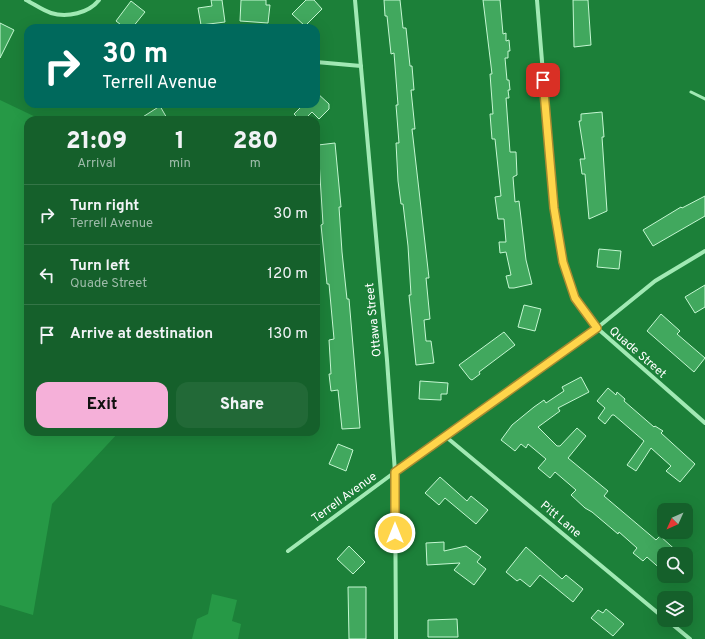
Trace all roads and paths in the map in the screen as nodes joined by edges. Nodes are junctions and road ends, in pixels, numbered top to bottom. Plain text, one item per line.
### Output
1 (26, 0) edge
2 (100, 0) edge
3 (354, 0) edge
4 (537, 0) edge
5 (320, 62) edge
6 (361, 66) junction
7 (691, 92) dead end
8 (705, 99) edge
9 (705, 251) edge
10 (597, 328) junction
11 (705, 424) edge
12 (445, 436) junction
13 (395, 472) junction
14 (288, 551) dead end
15 (657, 612) edge
16 (675, 627) edge
17 (396, 639) edge
18 (690, 639) edge

1 - 2 street
3 - 6 street, Ottawa Street
4 - 10 street, Quade Street
5 - 6 street
6 - 13 street, Ottawa Street
7 - 8 lane
9 - 10 street, Terrell Avenue
10 - 11 street, Quade Street
10 - 12 street, Terrell Avenue
12 - 13 street, Terrell Avenue
12 - 15 street, Pitt Lane
13 - 14 street, Terrell Avenue
13 - 17 street, Ottawa Street
16 - 18 street

